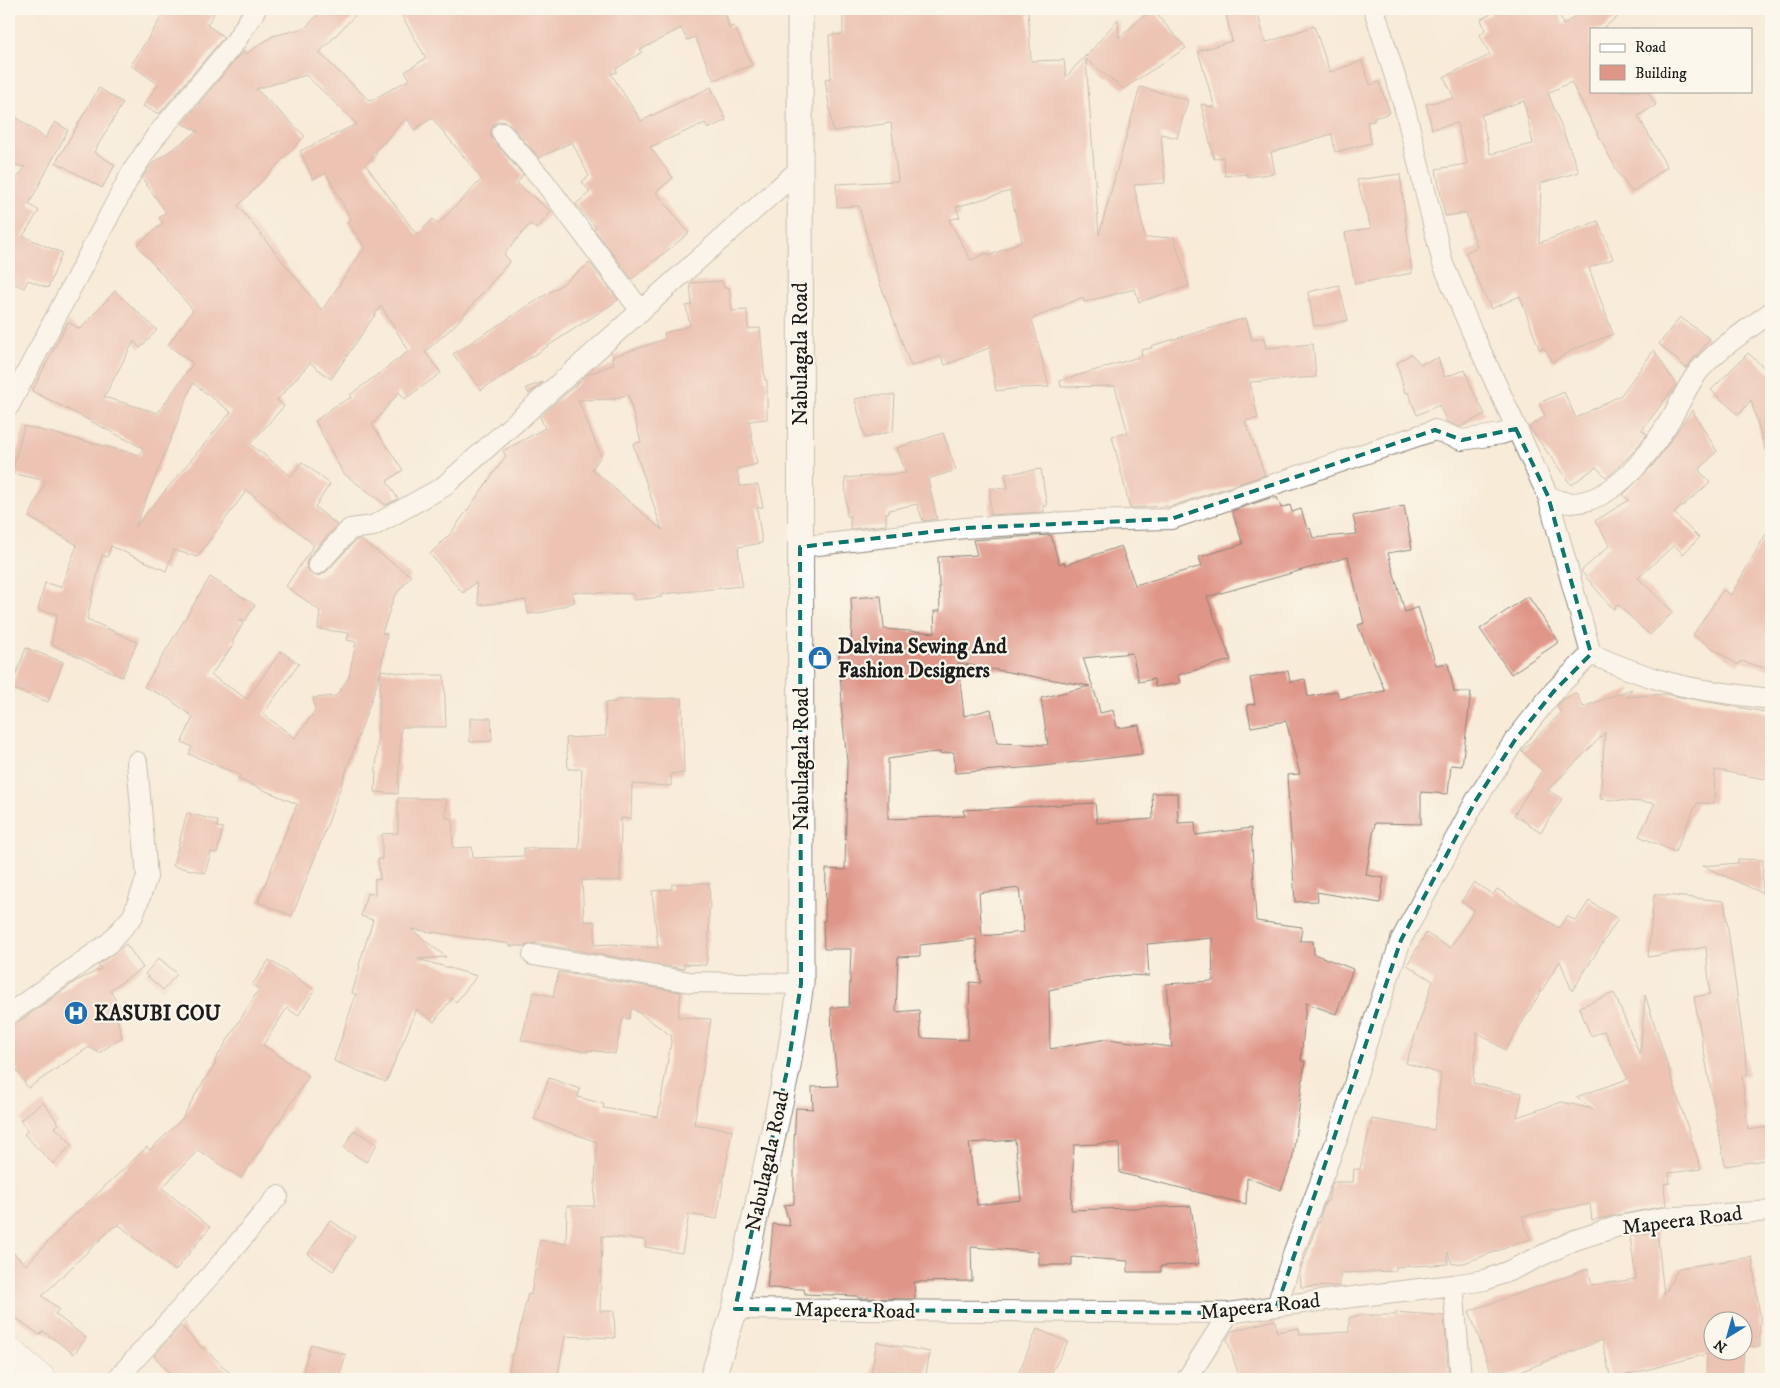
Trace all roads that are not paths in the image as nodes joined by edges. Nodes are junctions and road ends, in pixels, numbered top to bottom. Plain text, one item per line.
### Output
1 (256, 9) edge
2 (800, 9) edge
3 (1374, 9) edge
4 (502, 133) dead end
5 (800, 168) junction
6 (641, 311) junction
7 (1771, 312) edge
8 (11, 397) edge
9 (1516, 429) junction
10 (1548, 496) junction
11 (800, 547) junction
12 (318, 564) dead end
13 (1591, 654) junction
14 (1771, 699) edge
15 (137, 762) dead end
16 (533, 955) dead end
17 (801, 984) junction
18 (9, 1014) edge
19 (278, 1196) dead end
20 (1771, 1211) edge
21 (1453, 1285) junction
22 (1277, 1306) junction
23 (735, 1308) junction
24 (1229, 1314) junction
25 (9, 1351) edge
26 (42, 1379) edge
27 (117, 1379) edge
28 (712, 1379) edge
29 (1186, 1379) edge
30 (1461, 1379) edge

1 - 8 street
2 - 5 street, Nabulagala Road
3 - 9 street
4 - 6 street
5 - 6 street
5 - 11 street, Nabulagala Road
6 - 12 street
7 - 10 street
9 - 10 street
9 - 11 street
10 - 13 street
11 - 17 street, Nabulagala Road
13 - 14 street
13 - 22 street
15 - 18 street
16 - 17 street
17 - 23 street, Nabulagala Road
19 - 27 street
20 - 21 street, Mapeera Road
21 - 22 street, Mapeera Road
21 - 30 street
22 - 24 street, Mapeera Road
23 - 24 street, Mapeera Road
23 - 28 street, Nabulagala Road
24 - 29 street
25 - 26 main road

